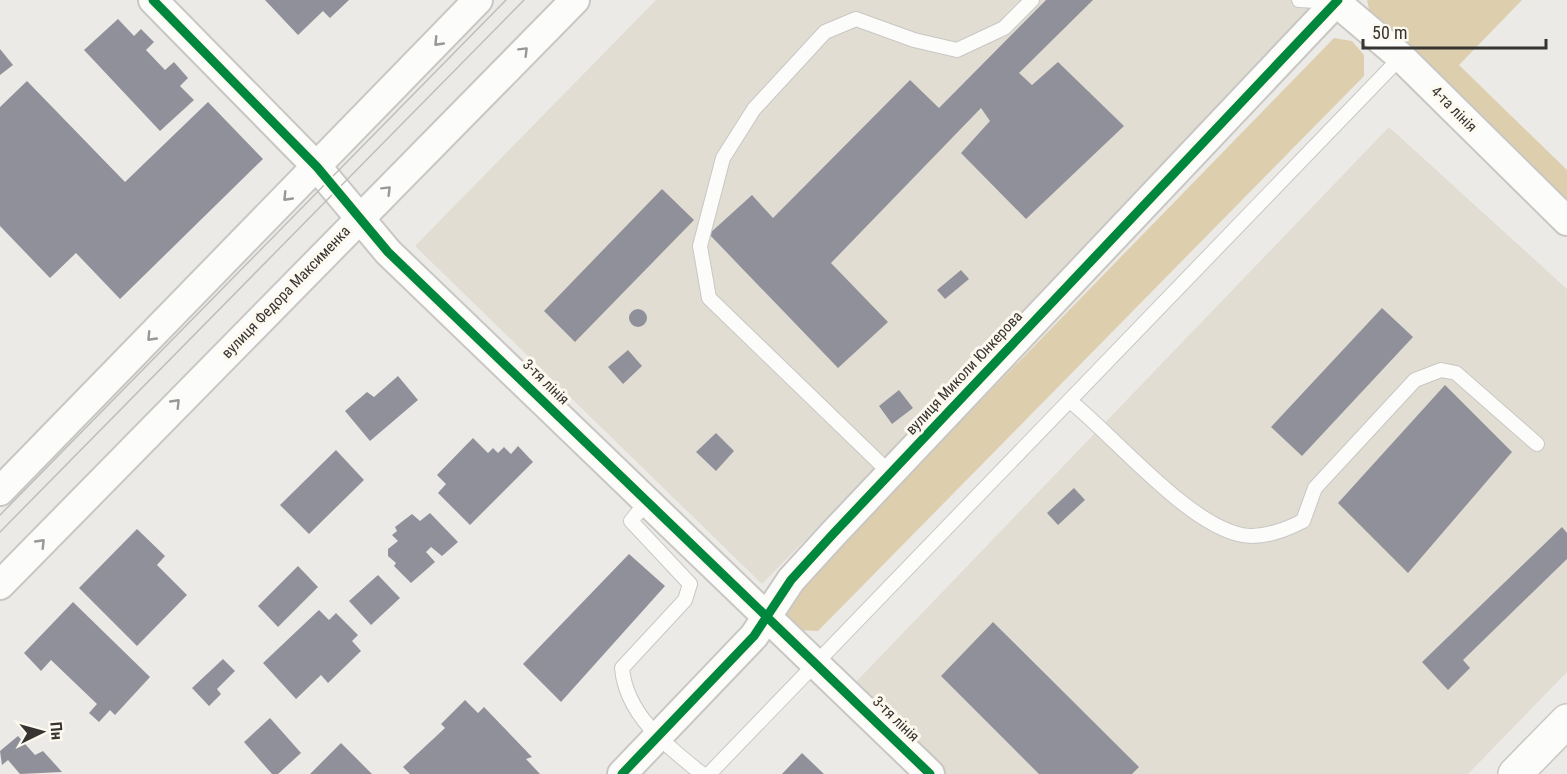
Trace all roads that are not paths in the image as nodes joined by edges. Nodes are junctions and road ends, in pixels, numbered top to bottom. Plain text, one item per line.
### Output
1 (153, 0) edge
2 (478, 0) edge
3 (575, 0) edge
4 (1032, 0) edge
5 (1299, 0) edge
6 (1337, 1) edge
7 (1401, 57) junction
8 (318, 167) junction
9 (358, 218) junction
10 (1567, 221) edge
11 (1070, 401) junction
12 (1537, 444) dead end
13 (890, 473) junction
14 (0, 491) edge
15 (648, 500) junction
16 (0, 585) edge
17 (768, 615) junction
18 (818, 664) junction
19 (1567, 721) edge
20 (657, 738) junction
21 (622, 774) edge
22 (702, 774) edge
23 (710, 774) edge
24 (930, 774) edge
25 (1515, 774) edge

1 - 8 street, 3-тя лінія
2 -> 8 street
9 -> 3 street, вулиця Федора Максименка
4 - 13 lane
5 - 6 lane
6 - 7 street, 4-та лінія
6 - 13 street, вулиця Миколи Юнкерова
7 - 10 street, 4-та лінія
7 - 11 lane
8 - 9 street, 3-тя лінія
8 -> 14 street
9 - 15 street, 3-тя лінія
16 -> 9 street, вулиця Федора Максименка
11 - 12 lane
11 - 18 lane
13 - 17 street, вулиця Миколи Юнкерова
15 - 17 street, 3-тя лінія
15 - 20 lane
17 - 18 street, 3-тя лінія
17 - 20 street, вулиця Миколи Юнкерова
18 - 23 lane
18 - 24 street, 3-тя лінія
19 - 25 street
20 - 21 street, вулиця Миколи Юнкерова
20 - 22 lane

